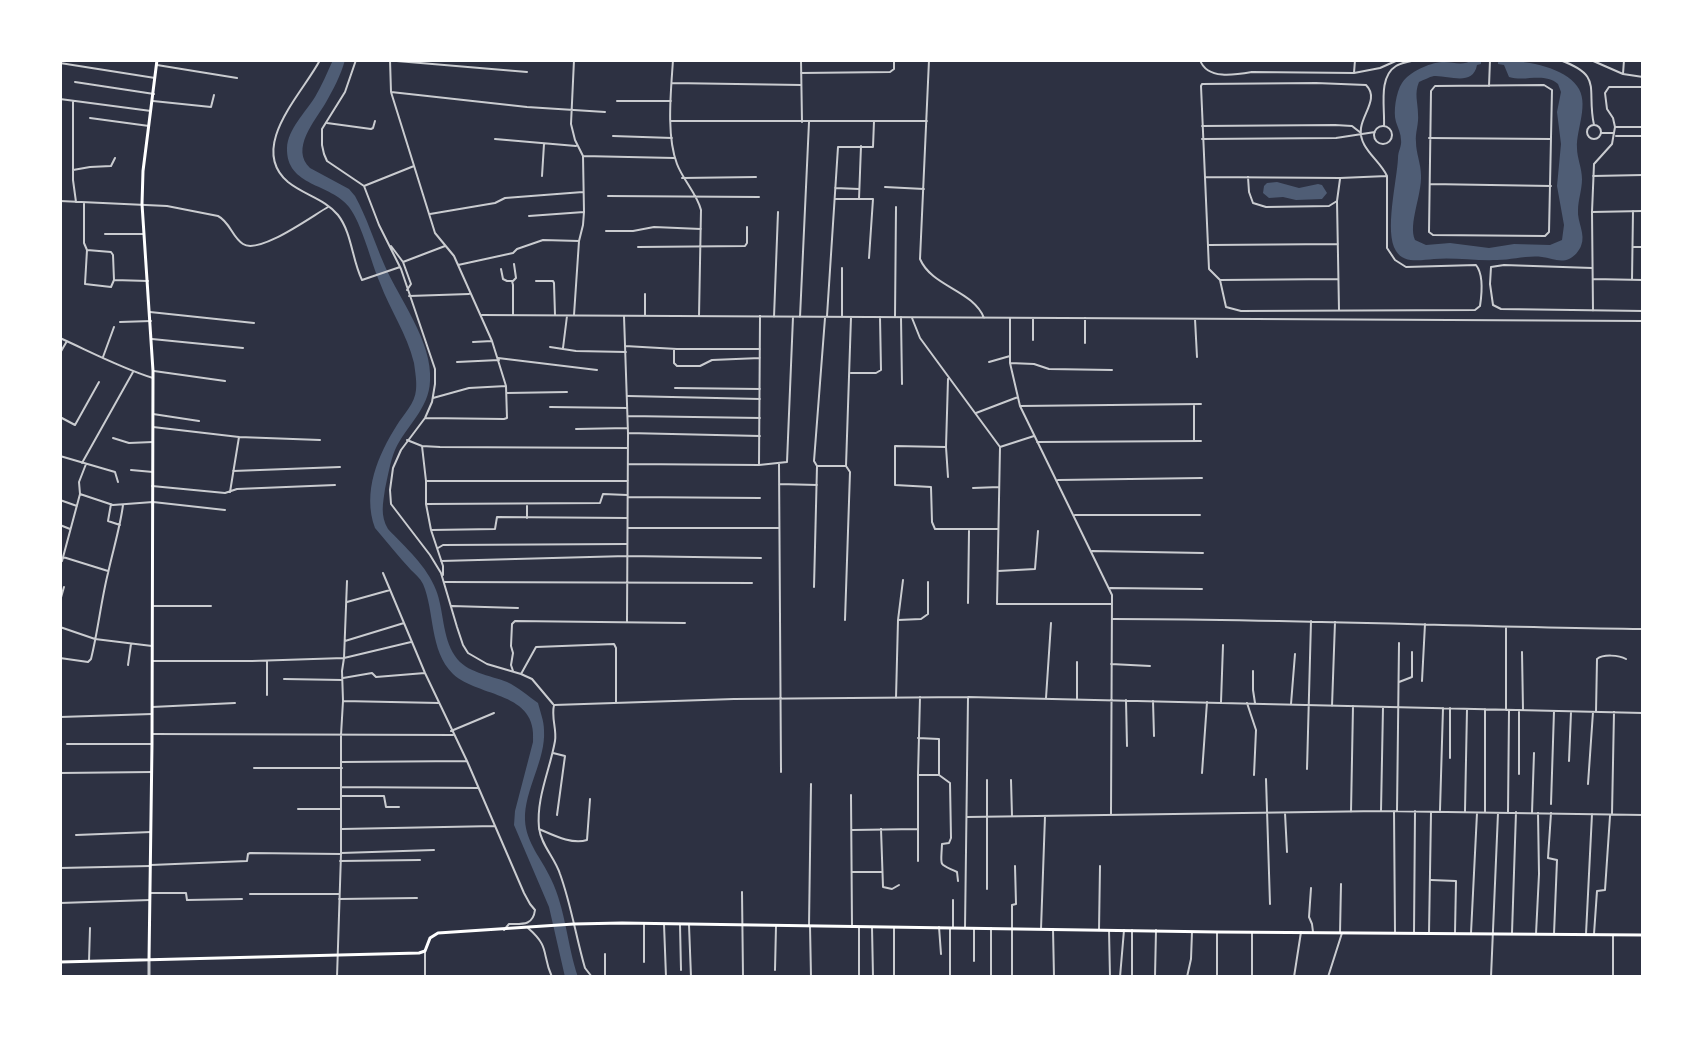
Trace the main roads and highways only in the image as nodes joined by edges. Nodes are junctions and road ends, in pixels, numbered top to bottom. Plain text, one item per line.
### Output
1 (157, 62) edge
2 (1643, 935) edge
3 (149, 960) junction
4 (60, 962) edge

1 - 3 main road
2 - 3 main road
3 - 4 main road

